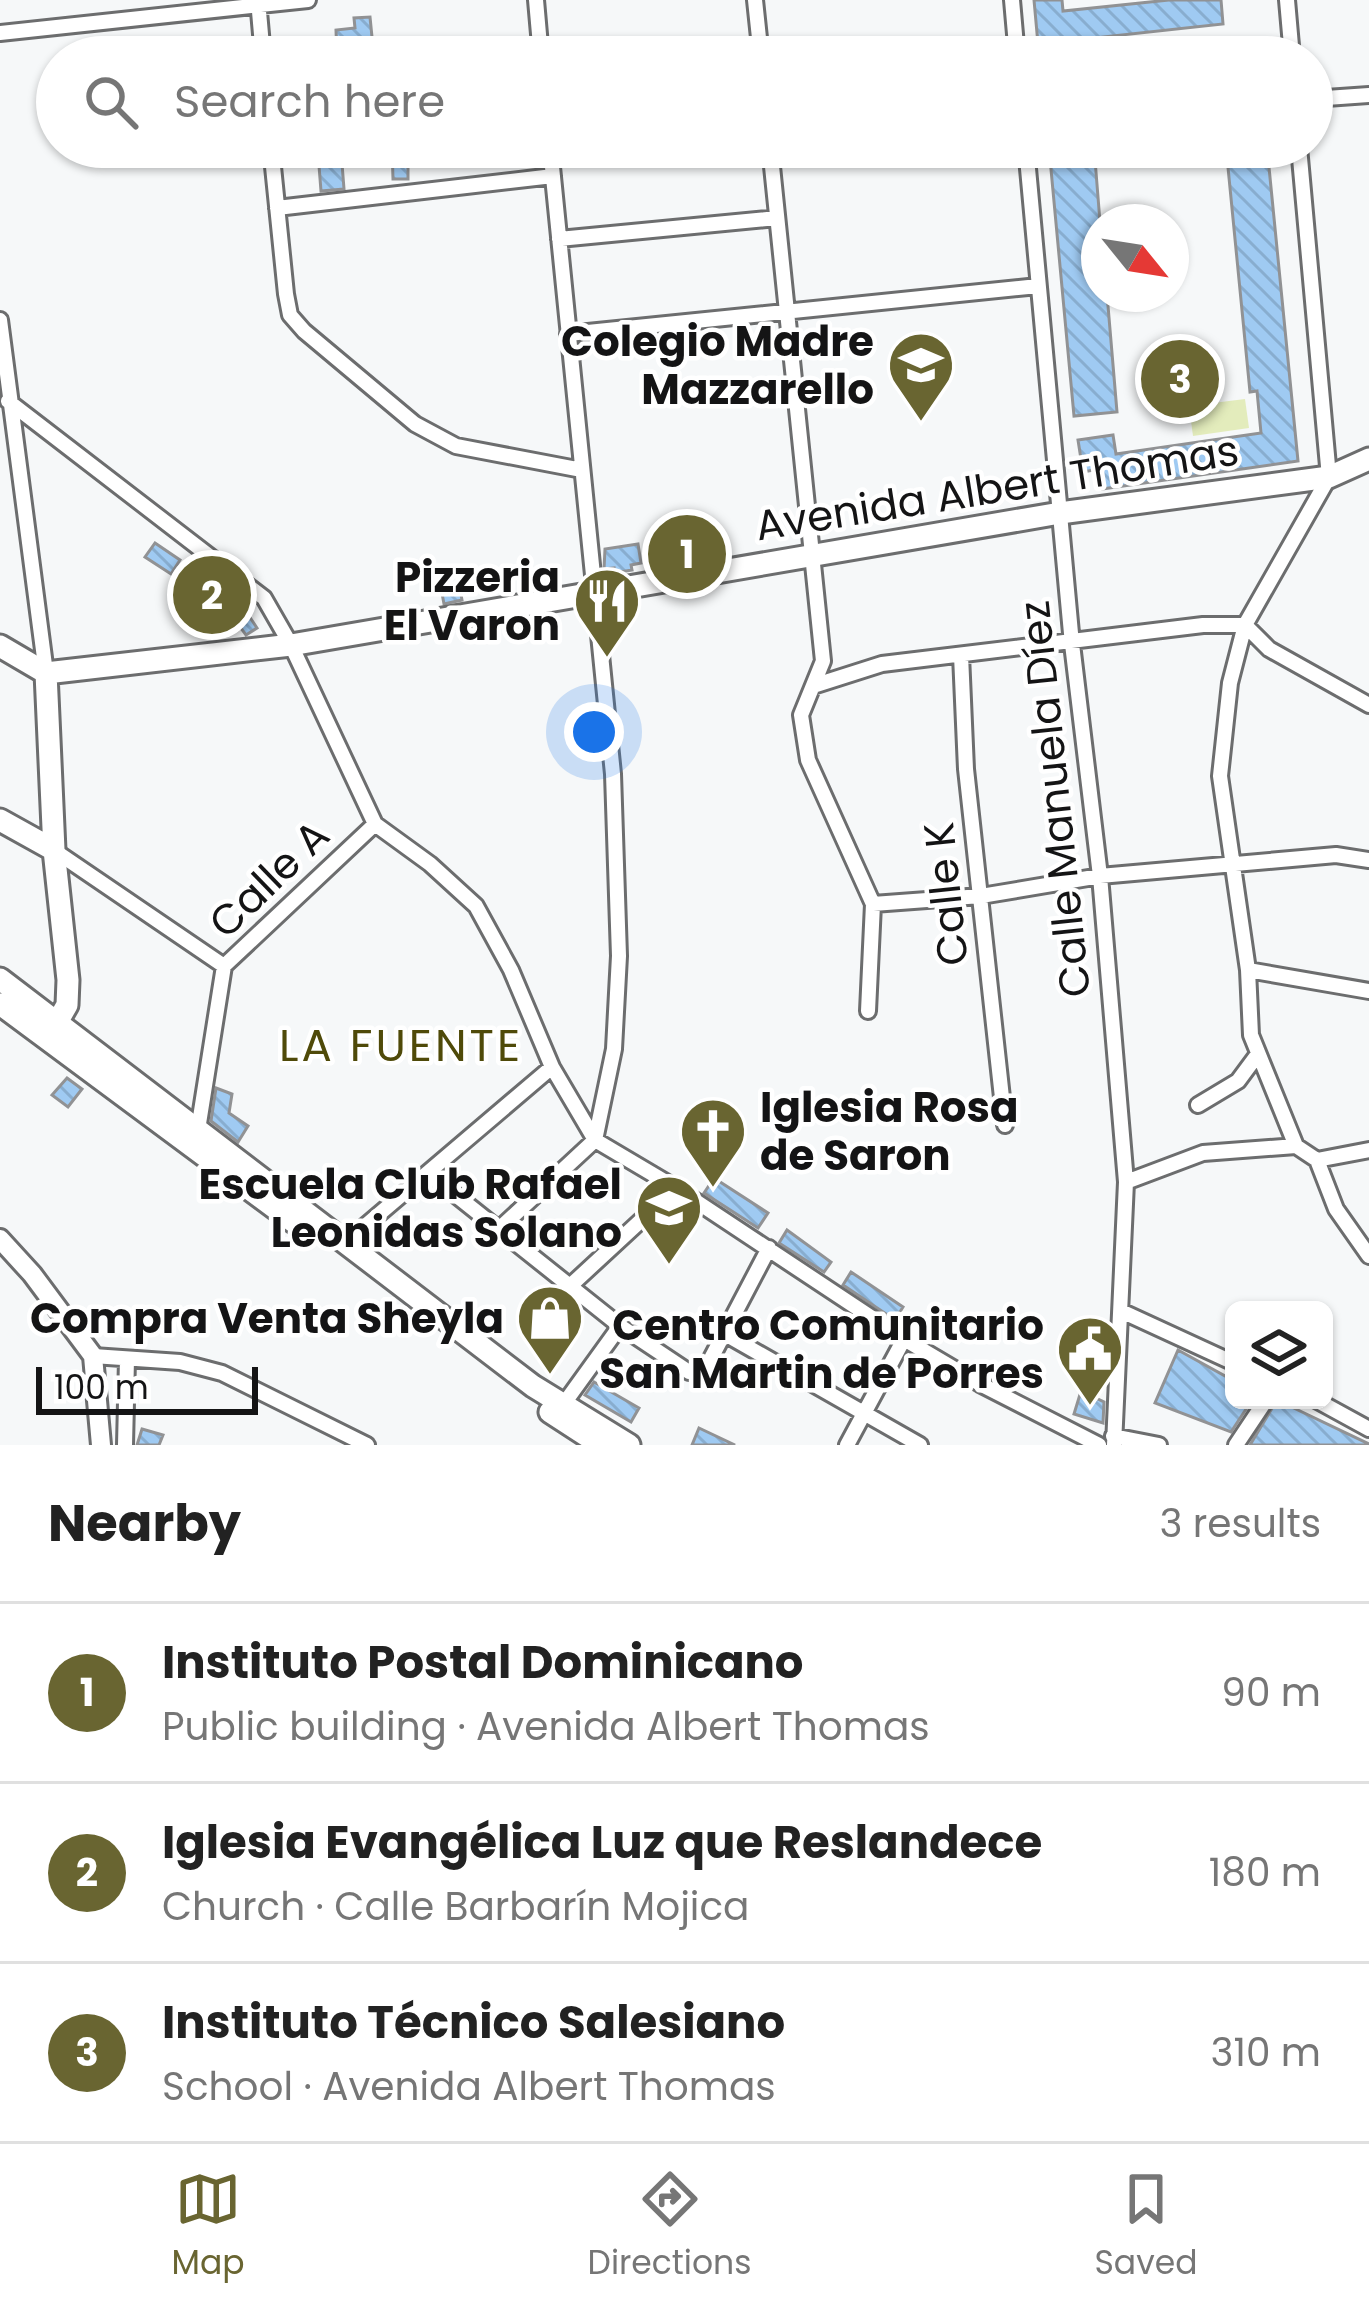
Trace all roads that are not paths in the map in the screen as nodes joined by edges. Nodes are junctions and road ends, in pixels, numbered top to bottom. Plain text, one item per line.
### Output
1 (308, 0) edge
2 (536, 0) edge
3 (755, 0) edge
4 (1012, 0) edge
5 (1287, 0) edge
6 (258, 2) edge
7 (0, 32) edge
8 (261, 36) edge
9 (539, 36) edge
10 (758, 36) edge
11 (1015, 36) edge
12 (1290, 36) edge
13 (1369, 95) edge
14 (1333, 98) edge
15 (273, 168) edge
16 (552, 168) edge
17 (772, 168) edge
18 (1028, 168) edge
19 (1301, 168) edge
20 (553, 176) junction
21 (277, 208) junction
22 (777, 218) junction
23 (559, 239) junction
24 (1038, 286) junction
25 (786, 310) junction
26 (0, 320) edge
27 (568, 334) junction
28 (3, 380) edge
29 (8, 401) junction
30 (1369, 459) edge
31 (582, 470) junction
32 (1328, 477) junction
33 (1060, 513) junction
34 (813, 554) junction
35 (596, 595) junction
36 (1245, 625) junction
37 (1072, 644) junction
38 (292, 645) junction
39 (0, 646) edge
40 (961, 655) junction
41 (46, 673) junction
42 (813, 686) junction
43 (1369, 705) edge
44 (0, 820) edge
45 (375, 824) junction
46 (54, 850) junction
47 (1369, 860) edge
48 (1232, 866) junction
49 (1100, 876) junction
50 (981, 896) junction
51 (873, 904) junction
52 (224, 966) junction
53 (1248, 970) junction
54 (0, 979) edge
55 (1369, 991) edge
56 (0, 1004) edge
57 (868, 1011) dead end
58 (53, 1030) junction
59 (1258, 1054) junction
60 (552, 1067) junction
61 (1198, 1106) dead end
62 (1005, 1125) dead end
63 (198, 1130) junction
64 (595, 1140) junction
65 (1295, 1146) junction
66 (1369, 1150) edge
67 (1317, 1160) junction
68 (428, 1173) junction
69 (1126, 1181) junction
70 (676, 1188) junction
71 (498, 1231) junction
72 (0, 1239) edge
73 (345, 1243) junction
74 (769, 1248) junction
75 (1369, 1256) edge
76 (570, 1286) junction
77 (1121, 1311) junction
78 (620, 1326) junction
79 (724, 1334) junction
80 (904, 1339) junction
81 (92, 1356) junction
82 (127, 1359) junction
83 (1225, 1359) edge
84 (563, 1405) junction
85 (1260, 1409) edge
86 (1332, 1409) edge
87 (865, 1414) junction
88 (1369, 1429) edge
89 (1113, 1440) edge
90 (101, 1445) edge
91 (125, 1445) edge
92 (368, 1445) edge
93 (601, 1445) edge
94 (629, 1445) edge
95 (847, 1445) edge
96 (920, 1445) edge
97 (1099, 1445) edge
98 (1159, 1445) edge
99 (1236, 1445) edge

1 - 6 street
2 - 9 street
3 - 10 street
4 - 11 street
5 - 12 street
6 - 7 street
6 - 8 street
13 - 14 street
15 - 21 street
16 - 20 street
17 - 22 street
18 - 24 street, Calle Manuela Díez
19 - 32 street
20 - 21 street
20 - 23 street
21 - 31 street
22 - 23 street
22 - 25 street
23 - 27 street
24 - 25 street
24 - 33 street, Calle Manuela Díez
25 - 27 street
25 - 34 street
26 - 28 street
27 - 31 street
28 - 29 street
29 - 38 street
29 - 41 street
30 - 32 main road, Avenida Albert Thomas
31 - 35 street
32 - 33 main road, Avenida Albert Thomas
32 - 36 street
33 - 34 main road, Avenida Albert Thomas
33 - 37 street, Calle Manuela Díez
34 - 35 main road, Avenida Albert Thomas
34 - 42 street
35 - 38 main road, Avenida Albert Thomas
35 - 64 street
36 - 37 street
36 - 43 street
36 - 48 street
37 - 40 street
37 - 49 street, Calle Manuela Díez
38 - 41 main road, Avenida Albert Thomas
38 - 45 street
39 - 41 main road
40 - 42 street
40 - 50 street, Calle K
41 - 46 main road
42 - 51 street
44 - 46 main road
45 - 52 street, Calle A
45 - 60 street
46 - 52 street
46 - 58 main road
47 - 48 street
48 - 49 street
48 - 53 street
49 - 50 street
49 - 69 street, Calle Manuela Díez
50 - 51 street
50 - 62 street, Calle K
51 - 57 street
52 - 63 street, Calle A
53 - 55 street
53 - 59 street
54 - 58 main road
56 - 58 main road
58 - 63 main road
58 - 93 main road
59 - 61 street
59 - 65 street
60 - 64 street
60 - 68 street
63 - 73 main road
64 - 70 street
64 - 71 street
65 - 67 street
65 - 69 street
66 - 67 street
67 - 75 street
68 - 71 street
68 - 73 street
69 - 77 street, Calle Manuela Díez
70 - 74 street
70 - 76 street
71 - 76 street
72 - 81 street
73 - 84 main road
74 - 79 street
74 - 80 street
76 - 78 street
77 - 83 street
77 - 89 street, Calle Manuela Díez
78 - 79 street
78 - 84 street
79 - 87 street
80 - 87 street
80 - 97 street
81 - 82 street
81 - 90 street
82 - 91 street
82 - 92 street
84 - 94 main road
85 - 99 street
86 - 88 street
87 - 95 street
87 - 96 street
89 - 98 street

